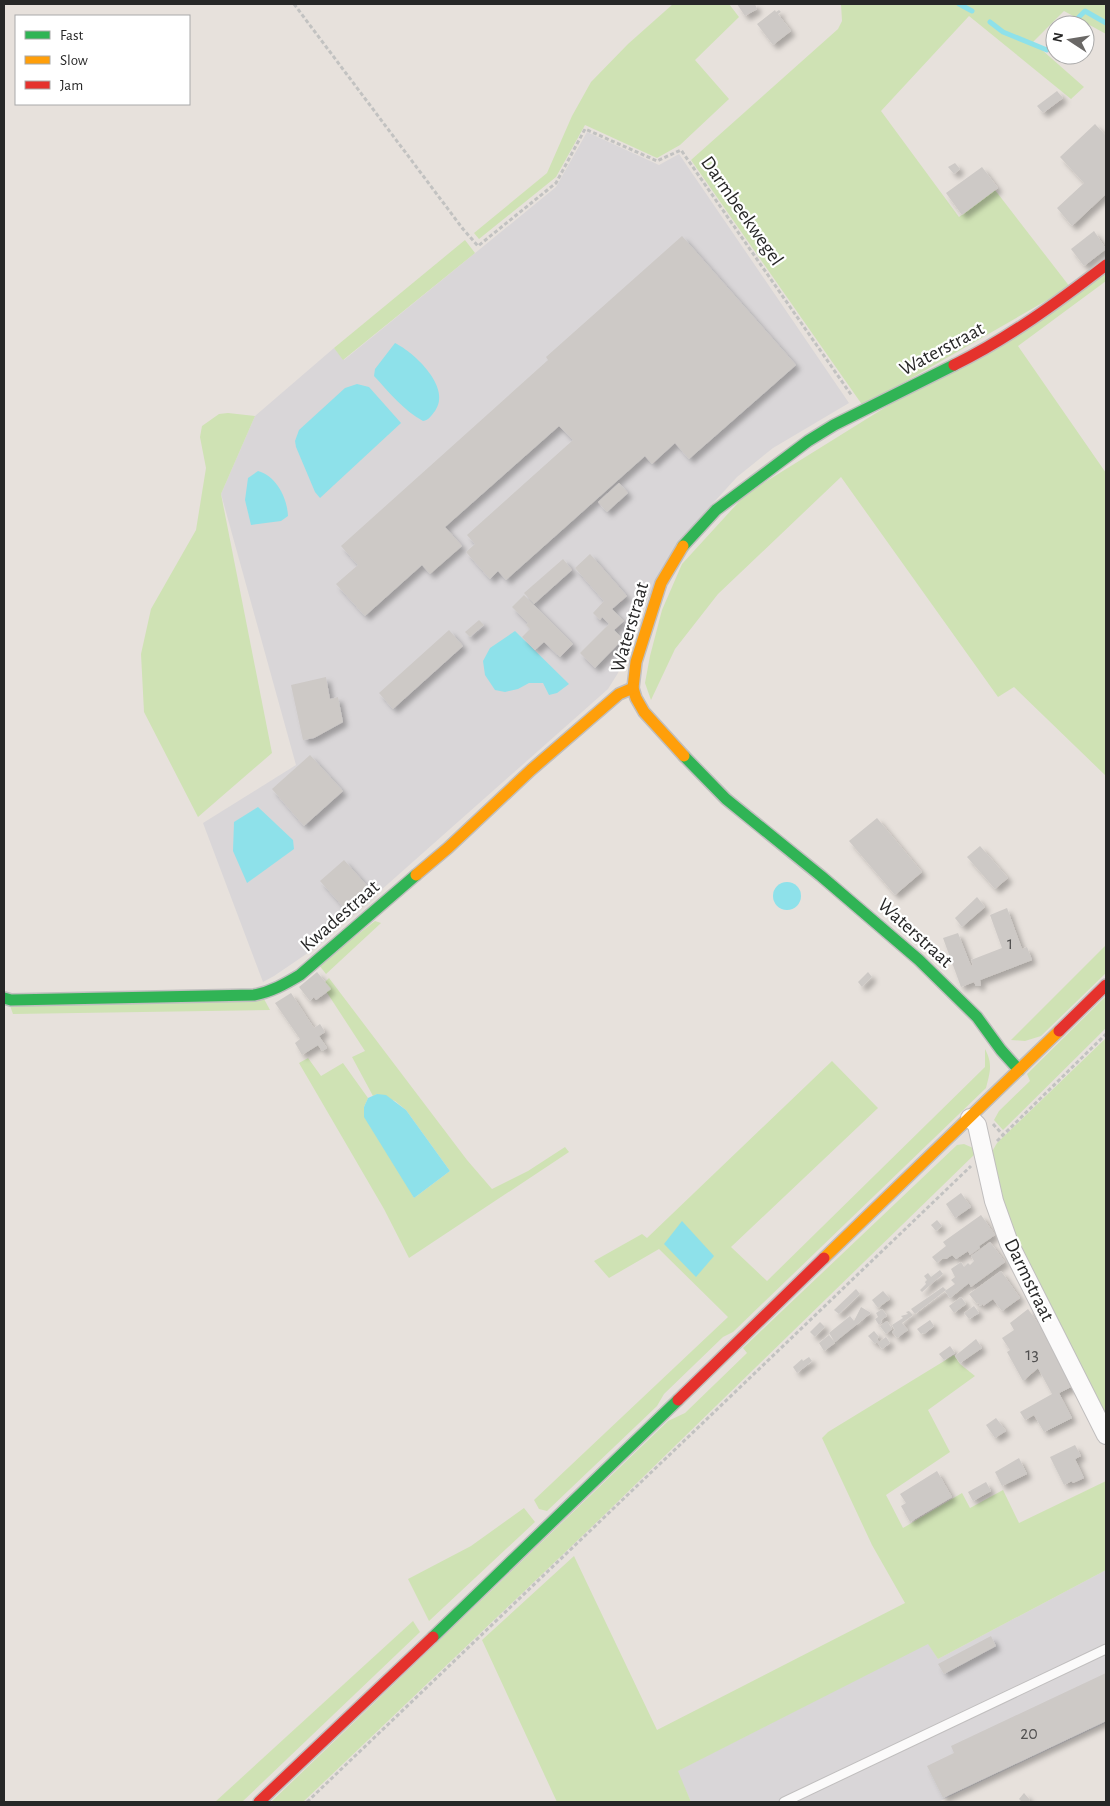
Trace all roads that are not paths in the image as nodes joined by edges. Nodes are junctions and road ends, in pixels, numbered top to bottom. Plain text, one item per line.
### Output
1 (1106, 264) edge
2 (633, 688) junction
3 (1106, 985) edge
4 (4, 998) edge
5 (1019, 1070) junction
6 (970, 1118) junction
7 (1106, 1436) edge
8 (1106, 1649) edge
9 (260, 1802) edge
10 (784, 1802) edge

1 - 2 street, Waterstraat
2 - 4 street, Kwadestraat
2 - 5 street, Waterstraat
3 - 5 street
5 - 6 street
6 - 7 street, Darmstraat
6 - 9 street
8 - 10 lane

